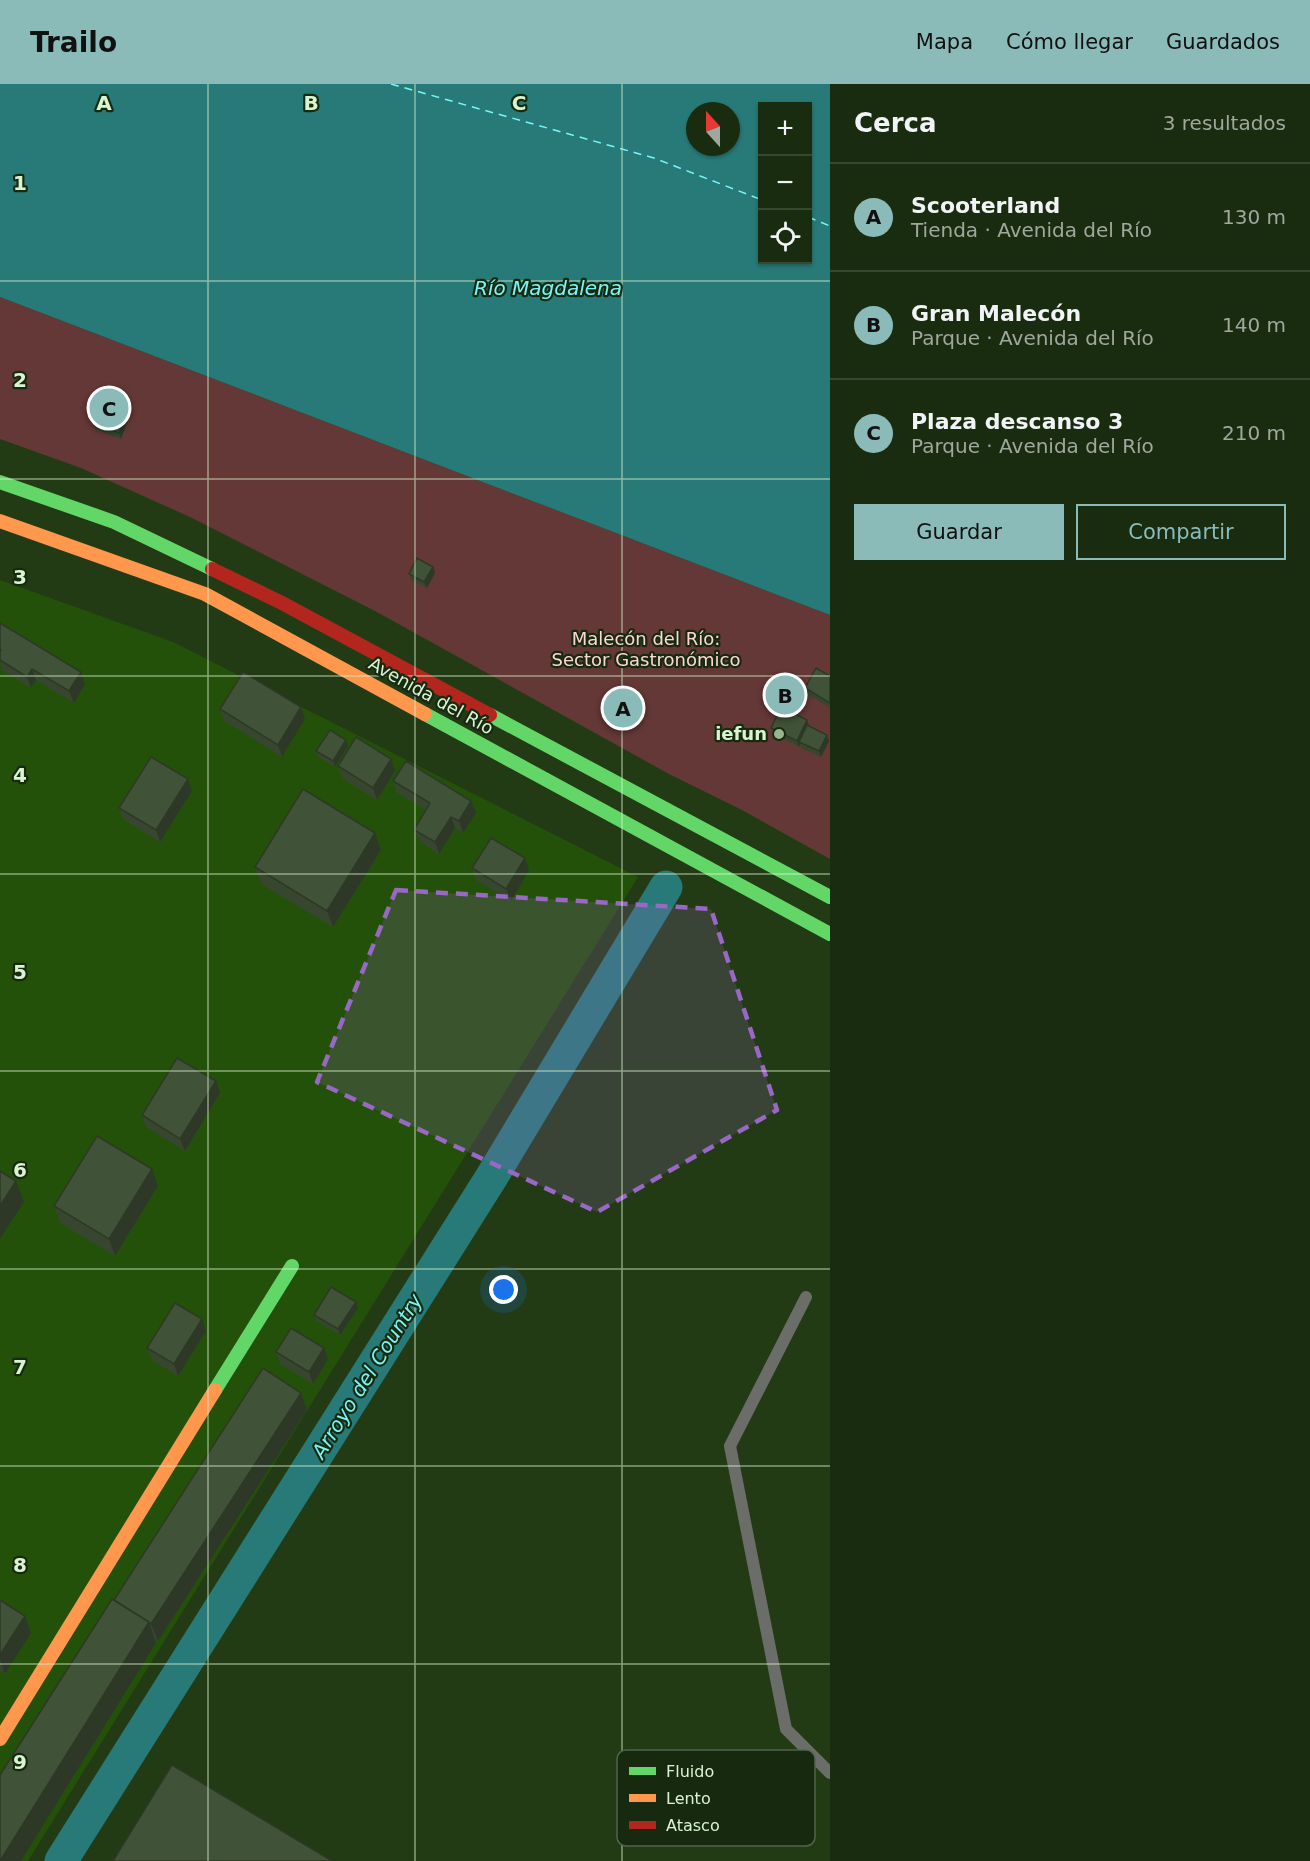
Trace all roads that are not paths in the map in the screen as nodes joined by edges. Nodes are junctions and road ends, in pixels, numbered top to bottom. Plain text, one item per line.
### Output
1 (0, 482) edge
2 (0, 521) edge
3 (830, 897) edge
4 (830, 934) edge
5 (292, 1266) dead end
6 (806, 1297) dead end
7 (0, 1739) edge
8 (807, 1750) edge
9 (815, 1758) edge
10 (830, 1773) edge

1 - 3 main road, Avenida del Río
2 - 4 main road, Avenida del Río
5 - 7 main road
6 - 8 lane
9 - 10 lane

